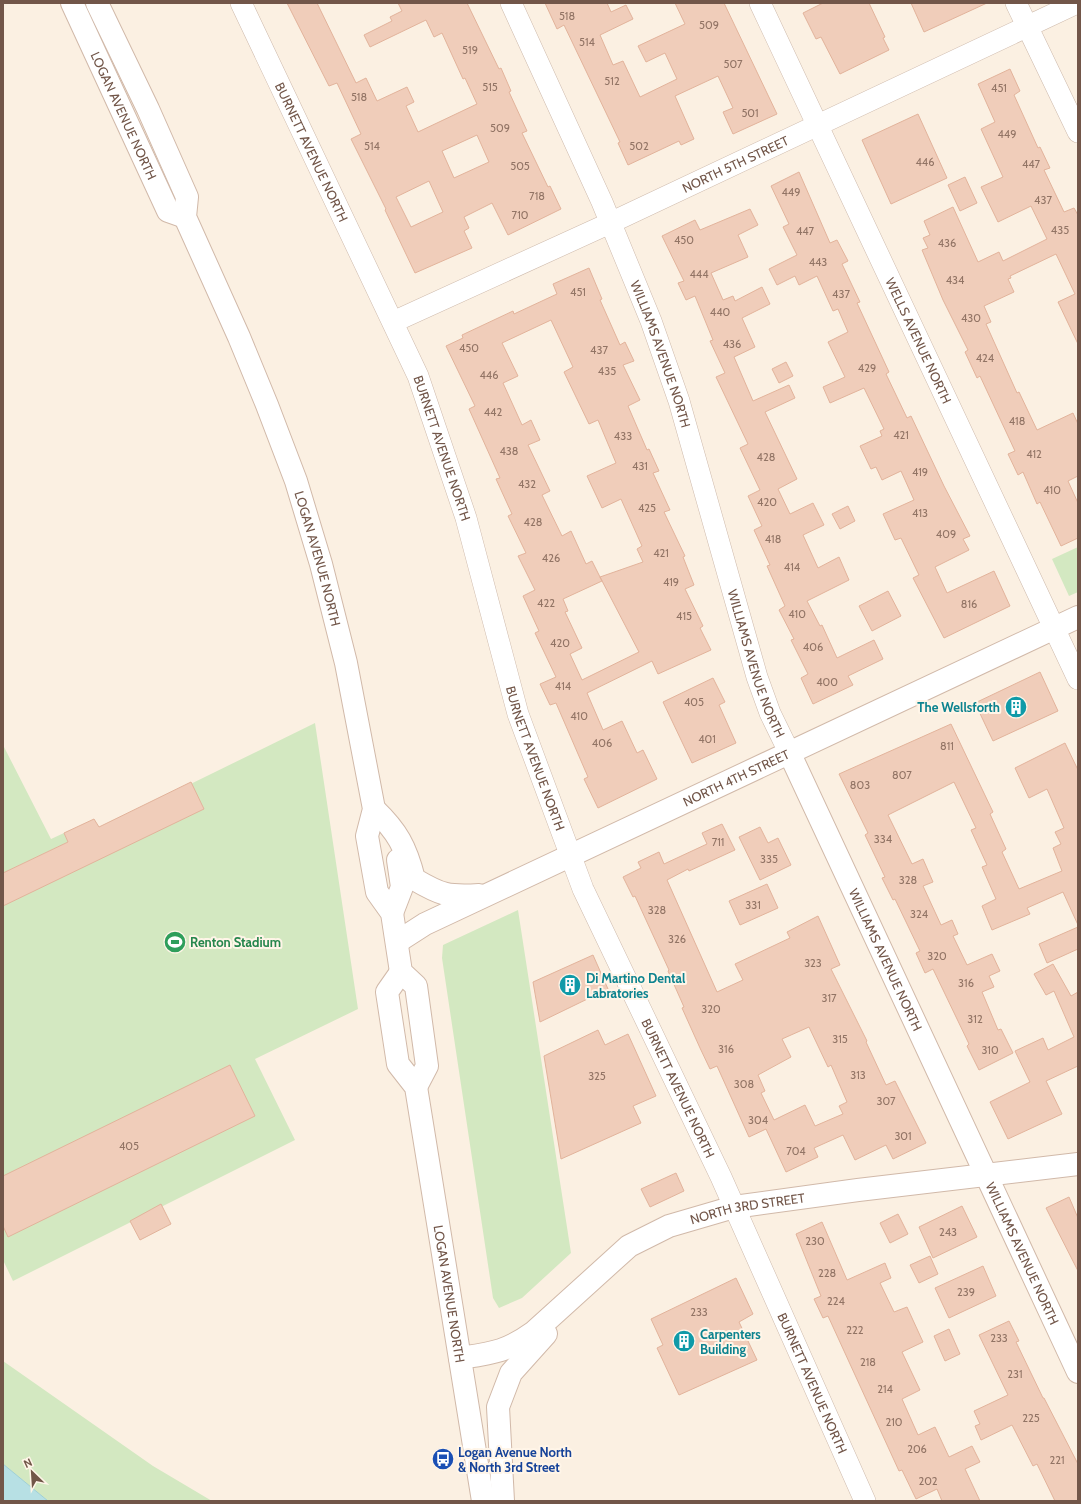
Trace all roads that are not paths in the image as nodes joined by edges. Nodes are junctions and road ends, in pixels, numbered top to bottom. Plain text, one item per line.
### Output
1 (72, 3) edge
2 (97, 3) edge
3 (241, 3) edge
4 (511, 3) edge
5 (760, 3) edge
6 (1016, 3) edge
7 (1077, 3) edge
8 (1027, 26) junction
9 (817, 125) junction
10 (1078, 132) edge
11 (185, 217) junction
12 (610, 223) junction
13 (393, 322) junction
14 (1078, 617) edge
15 (1054, 628) junction
16 (1078, 679) edge
17 (789, 752) junction
18 (374, 809) junction
19 (393, 827) junction
20 (571, 856) junction
21 (488, 894) junction
22 (392, 913) junction
23 (397, 942) junction
24 (400, 972) junction
25 (416, 1087) junction
26 (1078, 1164) edge
27 (987, 1176) junction
28 (734, 1207) junction
29 (590, 1282) junction
30 (460, 1358) junction
31 (1078, 1372) edge
32 (483, 1501) edge
33 (504, 1501) edge
34 (865, 1501) edge

1 - 11 main road, LOGAN AVENUE NORTH
2 - 11 main road, LOGAN AVENUE NORTH
3 - 13 street, BURNETT AVENUE NORTH
4 - 12 street, WILLIAMS AVENUE NORTH
5 - 9 street, WELLS AVENUE NORTH
6 - 8 street
7 - 8 street, NORTH 5TH STREET
8 - 9 street, NORTH 5TH STREET
8 - 10 street
9 - 12 street, NORTH 5TH STREET
9 - 15 street, WELLS AVENUE NORTH
11 - 18 main road, LOGAN AVENUE NORTH
12 - 13 street, NORTH 5TH STREET
12 - 17 street, WILLIAMS AVENUE NORTH
13 - 20 street, BURNETT AVENUE NORTH
14 - 15 main road, NORTH 4TH STREET
15 - 16 street, WELLS AVENUE NORTH
15 - 17 main road, NORTH 4TH STREET
17 - 20 main road, NORTH 4TH STREET
17 - 27 main road, WILLIAMS AVENUE NORTH
18 - 19 main road
18 - 22 main road, LOGAN AVENUE NORTH
19 - 21 main road
19 - 22 main road
20 - 21 main road, NORTH 4TH STREET
20 - 28 street, BURNETT AVENUE NORTH
21 - 23 main road, NORTH 4TH STREET
22 - 23 main road, LOGAN AVENUE NORTH
23 - 24 main road, LOGAN AVENUE NORTH
24 - 25 main road
24 - 25 main road, LOGAN AVENUE NORTH
25 - 30 main road, LOGAN AVENUE NORTH
26 - 27 main road, NORTH 3RD STREET
27 - 28 main road, NORTH 3RD STREET
27 - 31 main road, WILLIAMS AVENUE NORTH
28 - 29 main road, NORTH 3RD STREET
28 - 34 street, BURNETT AVENUE NORTH
29 - 30 main road, NORTH 3RD STREET
29 - 33 main road
30 - 32 main road, LOGAN AVENUE NORTH

